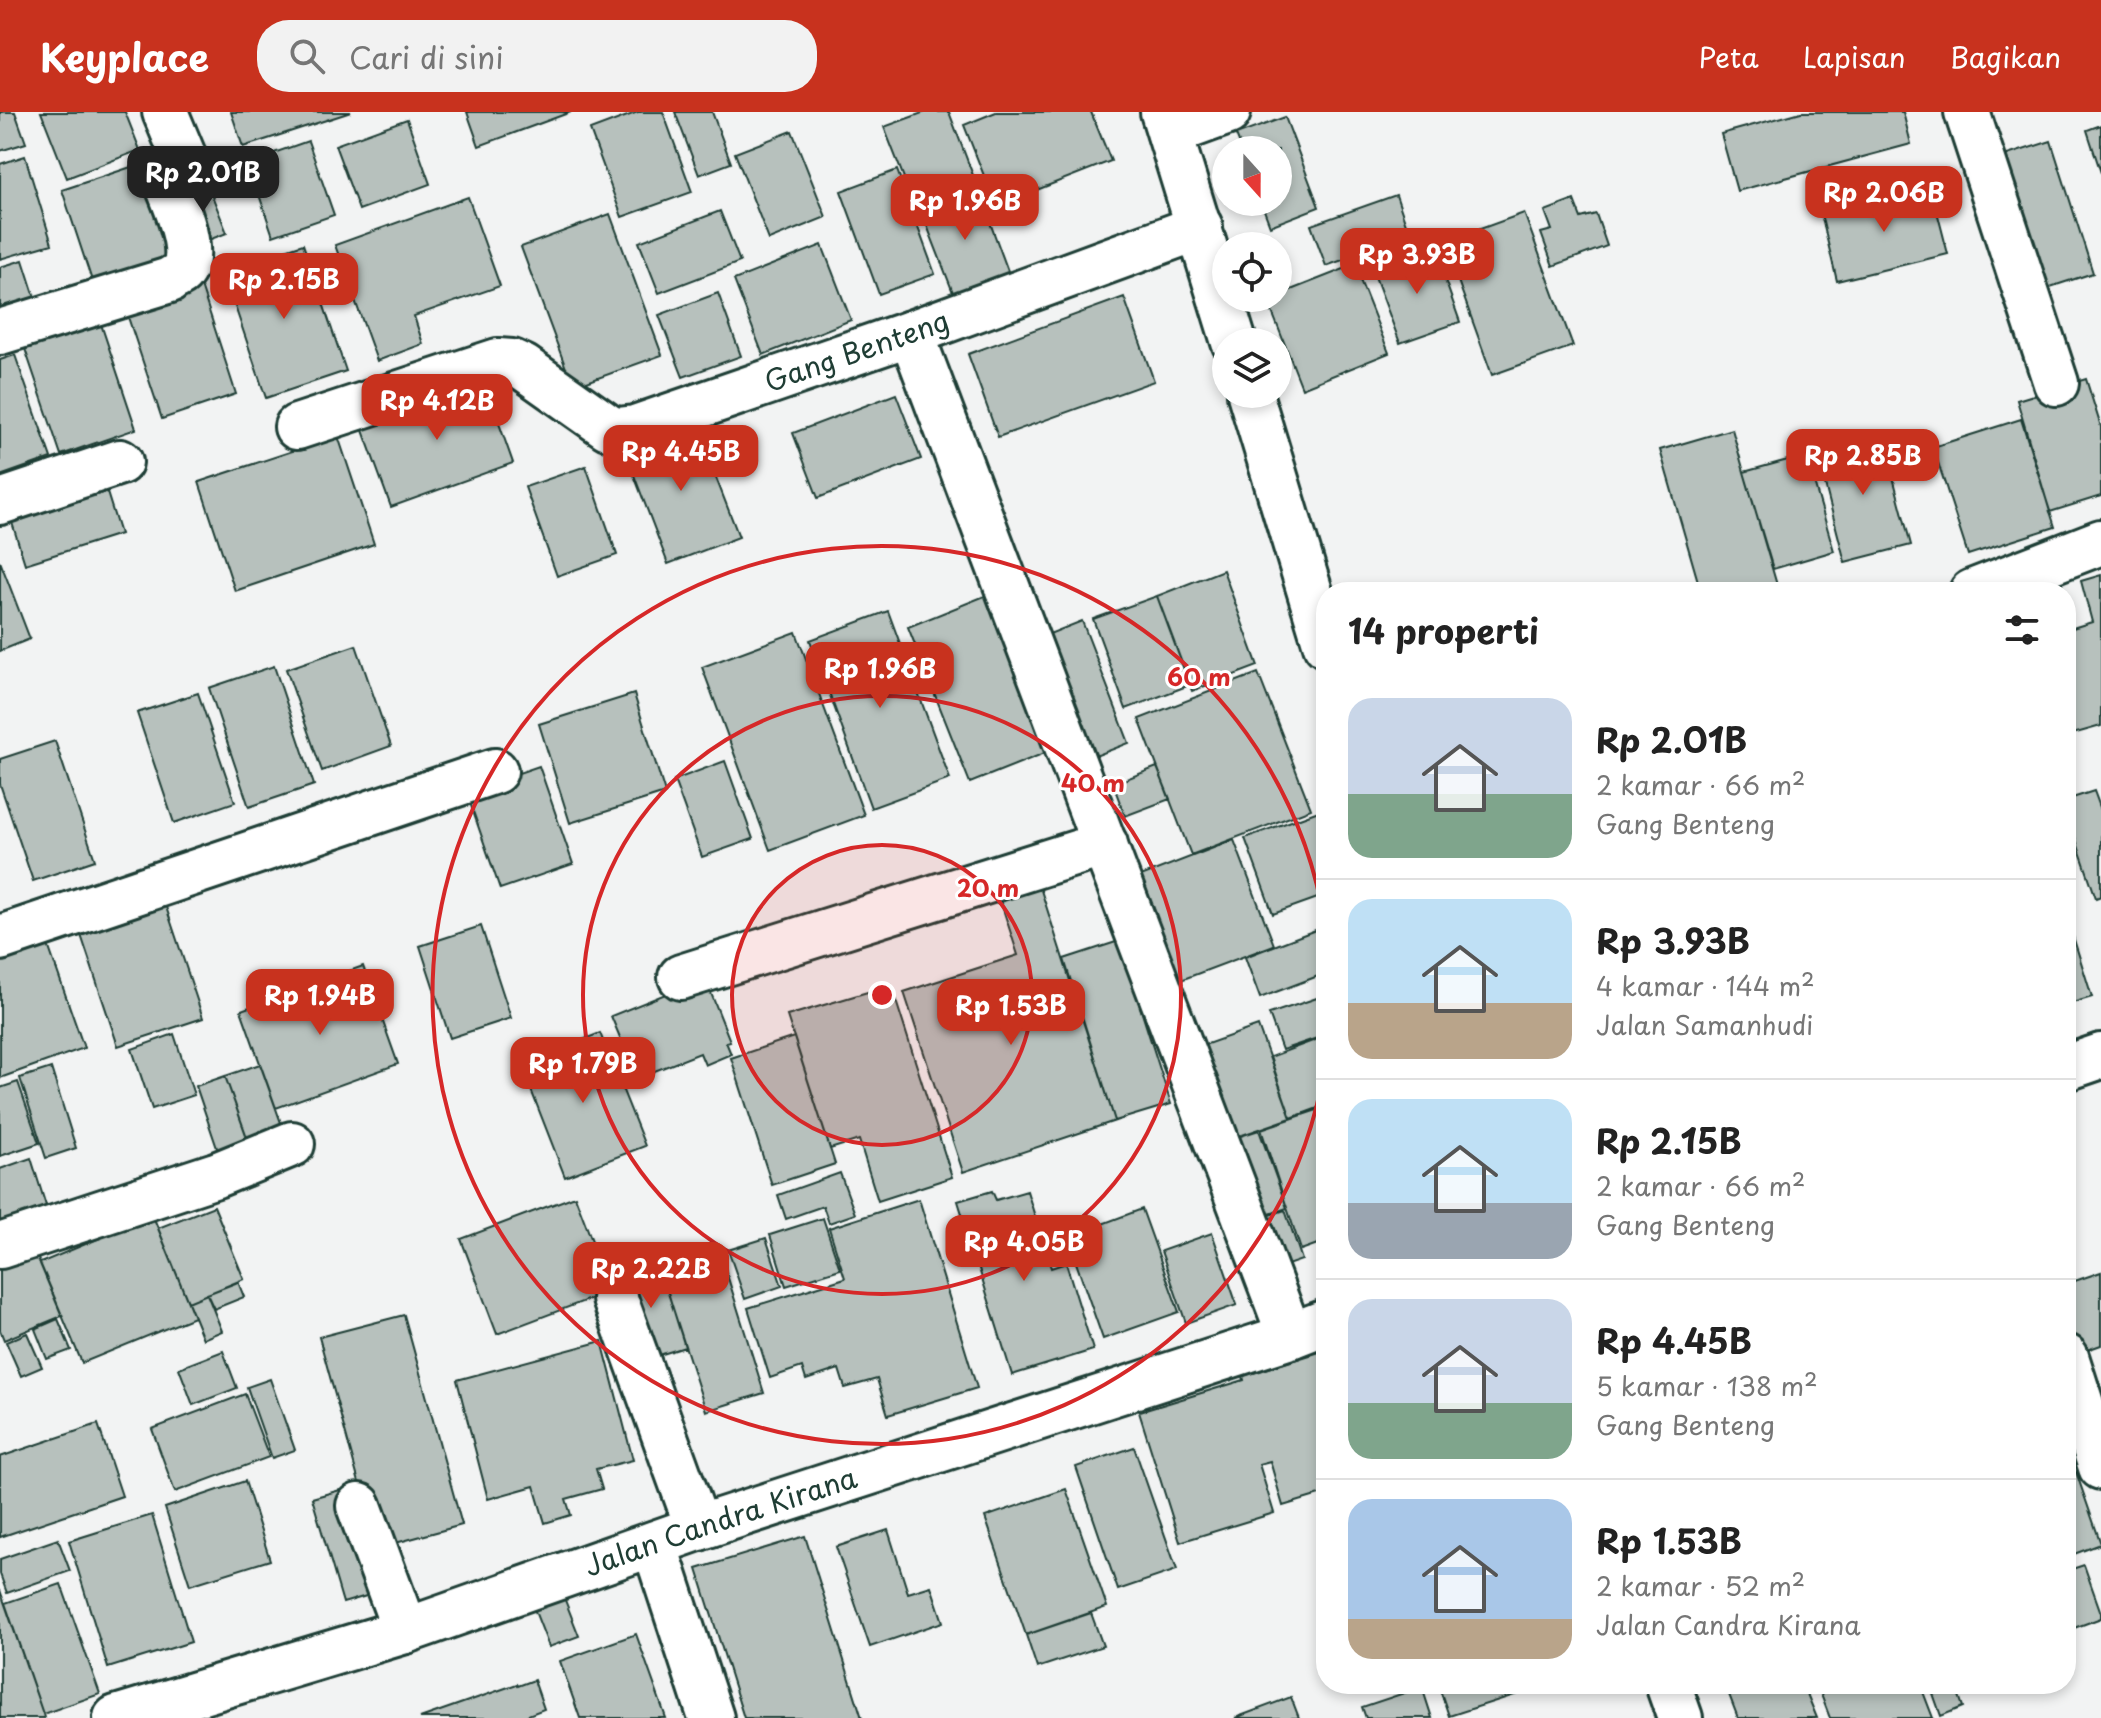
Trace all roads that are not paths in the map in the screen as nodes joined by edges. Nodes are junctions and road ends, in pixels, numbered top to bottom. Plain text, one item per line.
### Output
1 (165, 112) edge
2 (1228, 112) edge
3 (1968, 112) edge
4 (1166, 123) edge
5 (1200, 227) junction
6 (1230, 328) edge
7 (0, 332) edge
8 (911, 333) junction
9 (2056, 383) dead end
10 (1254, 408) edge
11 (297, 427) dead end
12 (120, 462) dead end
13 (0, 502) edge
14 (2101, 542) edge
15 (1998, 582) edge
16 (1316, 612) edge
17 (495, 771) dead end
18 (1105, 844) junction
19 (0, 938) edge
20 (681, 977) dead end
21 (2101, 1056) edge
22 (2076, 1065) edge
23 (292, 1144) dead end
24 (0, 1246) edge
25 (615, 1299) dead end
26 (1308, 1329) edge
27 (2076, 1388) edge
28 (2101, 1467) edge
29 (359, 1506) dead end
30 (698, 1528) junction
31 (654, 1544) junction
32 (405, 1631) junction
33 (1672, 1694) edge
34 (116, 1718) edge
35 (711, 1718) edge
36 (1680, 1718) edge

1 - 7 street
2 - 4 street
3 - 9 street
4 - 5 street
5 - 6 street
5 - 8 street, Gang Benteng
8 - 11 street, Gang Benteng
8 - 18 street
10 - 16 street
12 - 13 street
14 - 15 street
17 - 19 street
18 - 20 street
18 - 26 street
21 - 22 street
23 - 24 street
25 - 30 street
26 - 30 street, Jalan Candra Kirana
27 - 28 street
29 - 32 street
30 - 31 street, Jalan Candra Kirana
31 - 32 street, Jalan Candra Kirana
31 - 35 street
32 - 34 street, Jalan Candra Kirana
33 - 36 street

